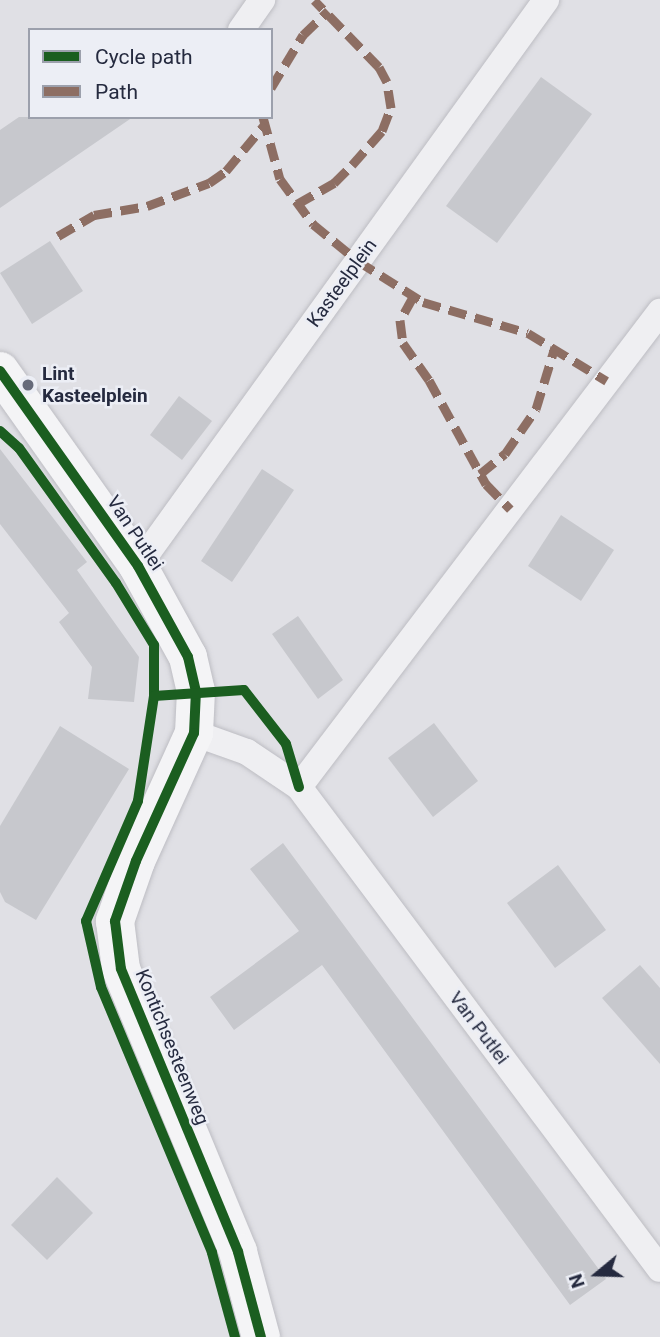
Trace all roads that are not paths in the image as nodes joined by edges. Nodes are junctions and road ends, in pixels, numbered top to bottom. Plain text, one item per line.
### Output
1 (262, 0) edge
2 (546, 0) edge
3 (242, 28) edge
4 (660, 312) edge
5 (0, 371) edge
6 (138, 566) junction
7 (194, 733) junction
8 (299, 787) junction
9 (660, 1269) edge
10 (261, 1337) edge

1 - 3 street
2 - 6 street, Kasteelplein
4 - 8 street
5 - 6 street, Van Putlei
6 - 7 street, Van Putlei
7 - 8 street, Van Putlei
7 - 10 street, Kontichsesteenweg
8 - 9 street, Van Putlei

